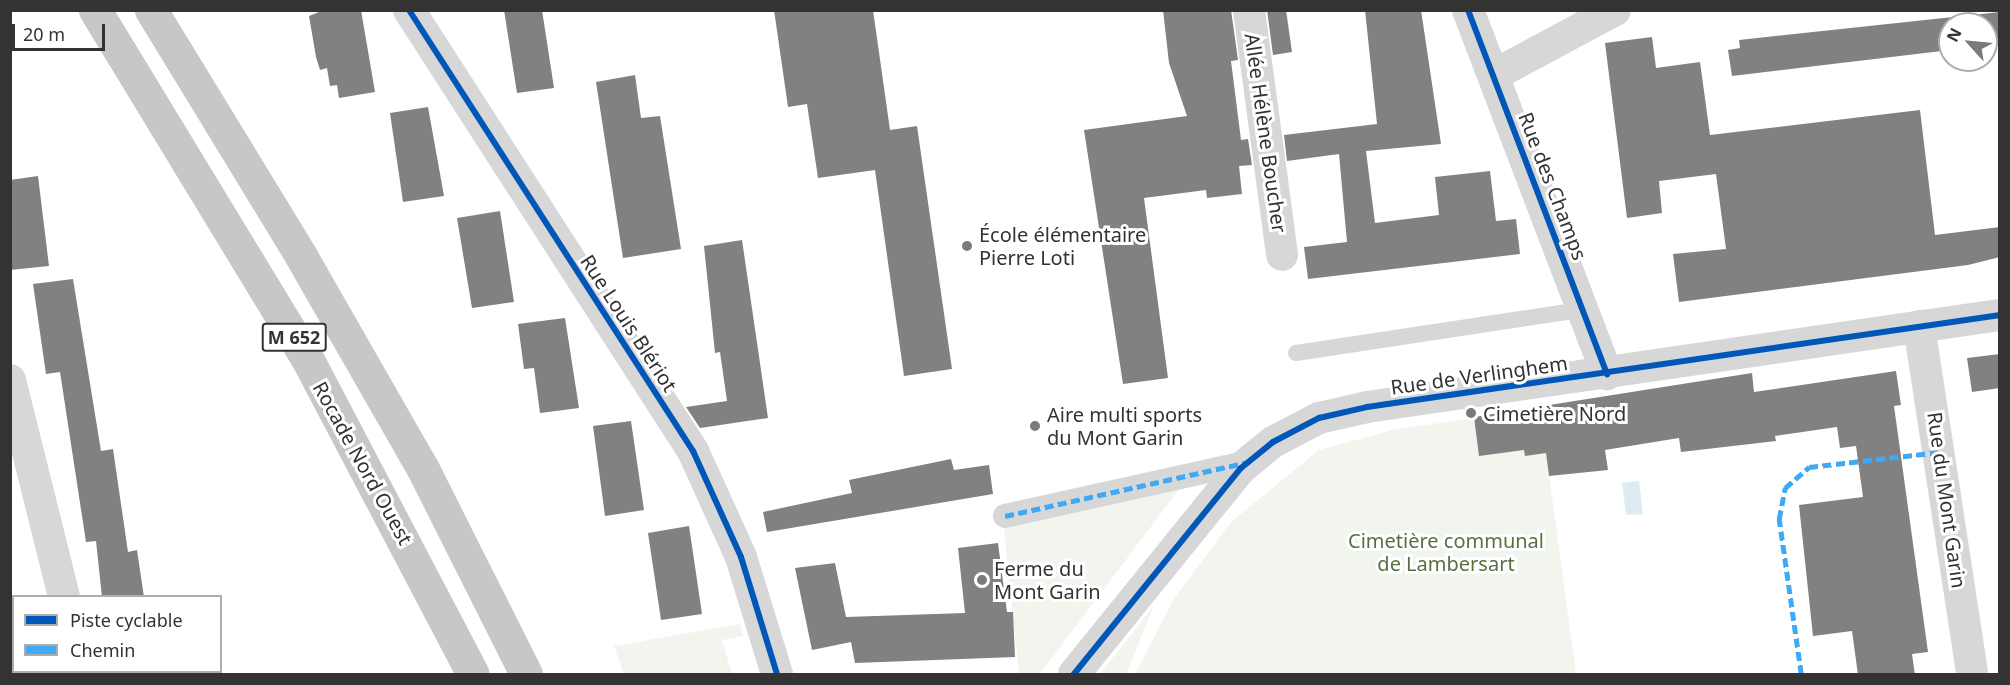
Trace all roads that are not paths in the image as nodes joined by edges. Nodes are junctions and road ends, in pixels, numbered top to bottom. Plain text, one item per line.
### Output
1 (95, 10) edge
2 (151, 10) edge
3 (409, 10) edge
4 (1249, 10) edge
5 (1468, 10) edge
6 (1615, 10) edge
7 (1494, 75) junction
8 (1282, 255) dead end
9 (1582, 310) junction
10 (2000, 315) edge
11 (1919, 326) junction
12 (1296, 353) dead end
13 (1606, 374) junction
14 (10, 380) edge
15 (1248, 462) junction
16 (1005, 516) dead end
17 (64, 595) edge
18 (473, 675) edge
19 (525, 675) edge
20 (777, 675) edge
21 (1074, 675) edge
22 (1972, 675) edge

1 - 18 highway, Rocade Nord Ouest / M 652
2 - 19 highway, M 652
3 - 20 street, Rue Louis Blériot
4 - 8 street, Allée Hélène Boucher
5 - 7 street, Rue des Champs
6 - 7 street
7 - 9 street, Rue des Champs
9 - 12 lane
9 - 13 street, Rue des Champs
10 - 11 street, Rue de Verlinghem
11 - 13 street, Rue de Verlinghem
11 - 22 street, Rue du Mont Garin
13 - 15 street, Rue de Verlinghem
14 - 17 street
15 - 16 street
15 - 21 street, Rue de Verlinghem

